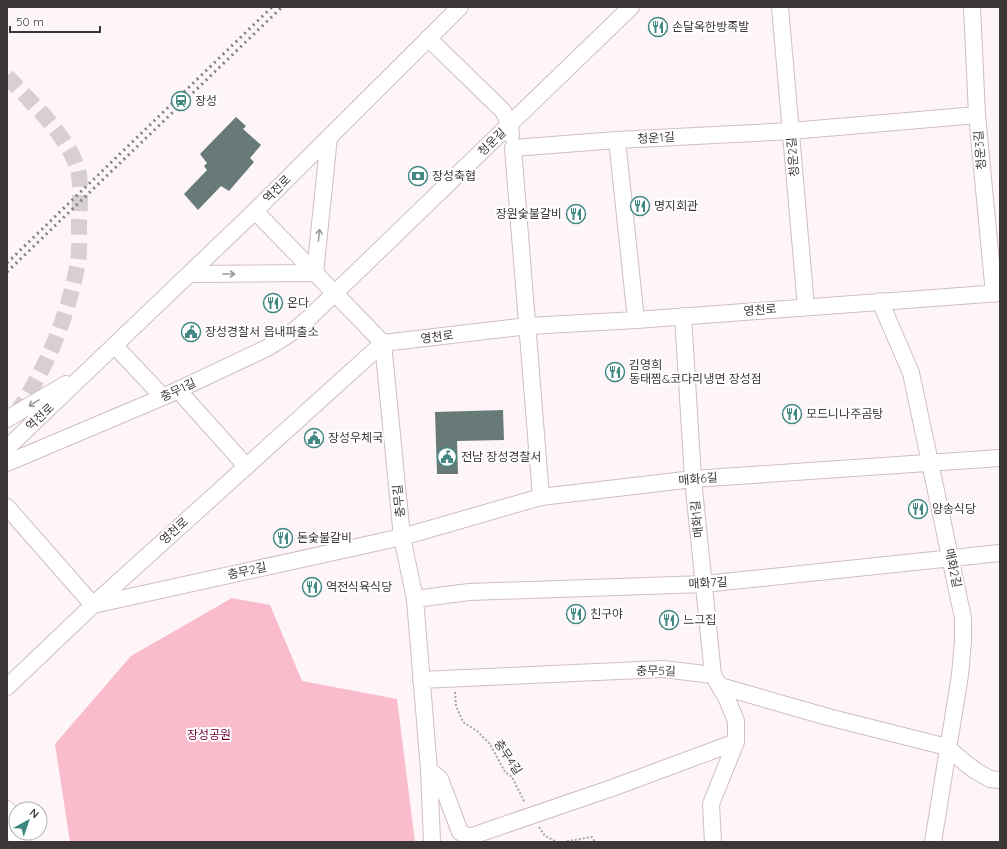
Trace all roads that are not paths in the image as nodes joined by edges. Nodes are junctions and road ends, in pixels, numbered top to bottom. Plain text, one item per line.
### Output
1 (460, 7) edge
2 (631, 7) edge
3 (780, 7) edge
4 (972, 7) edge
5 (428, 38) junction
6 (977, 115) junction
7 (510, 125) junction
8 (791, 132) junction
9 (328, 137) junction
10 (617, 140) junction
11 (513, 148) junction
12 (255, 211) junction
13 (315, 273) junction
14 (190, 274) junction
15 (335, 293) junction
16 (997, 293) edge
17 (880, 301) junction
18 (806, 307) junction
19 (684, 316) junction
20 (636, 320) junction
21 (528, 326) junction
22 (383, 343) junction
23 (115, 346) junction
24 (91, 369) junction
25 (178, 390) junction
26 (163, 398) junction
27 (7, 419) edge
28 (7, 448) edge
29 (1000, 458) edge
30 (930, 462) junction
31 (7, 463) edge
32 (246, 466) junction
33 (694, 479) junction
34 (541, 497) junction
35 (7, 507) edge
36 (402, 537) junction
37 (1000, 553) edge
38 (951, 558) junction
39 (704, 584) junction
40 (415, 600) junction
41 (92, 605) junction
42 (421, 680) junction
43 (717, 680) junction
44 (7, 687) edge
45 (736, 742) junction
46 (947, 747) junction
47 (429, 770) junction
48 (1000, 780) edge
49 (432, 842) edge
50 (713, 842) edge
51 (933, 842) edge

1 - 5 street, 역전로
2 - 7 street, 청운길
3 - 8 street, 청운2길
4 - 6 street, 청운3길
5 - 7 street
5 - 9 street, 역전로
6 - 8 street, 청운1길
6 - 16 street, 청운3길
7 - 11 street
7 - 15 street, 청운길
8 - 10 street, 청운1길
8 - 18 street, 청운2길
9 - 12 street, 역전로
13 -> 9 street
10 - 11 street, 청운1길
10 - 20 street
11 - 21 street
12 - 13 street
12 - 14 street, 역전로
14 -> 13 street
13 - 15 street
14 - 23 street, 역전로
15 - 22 street
15 - 25 street, 충무1길
16 - 17 street, 영천로
17 - 18 street, 영천로
17 - 30 street, 매화2길
18 - 19 street, 영천로
19 - 20 street, 영천로
19 - 33 street, 매화1길
20 - 21 street, 영천로
21 - 22 street, 영천로
21 - 34 street
22 - 32 street, 영천로
22 - 36 street, 충무길
23 - 24 street, 역전로
23 - 26 street
24 -> 27 street, 역전로
24 - 28 street, 역전로
25 - 26 street, 충무1길
25 - 32 street
26 - 31 street, 충무1길
29 - 30 street, 매화6길
30 - 33 street, 매화6길
30 - 38 street, 매화2길
32 - 41 street, 영천로
33 - 34 street, 매화6길
33 - 39 street, 매화1길
34 - 36 street, 매화6길
35 - 41 street
36 - 40 street, 충무길
36 - 41 street, 충무2길
37 - 38 street, 매화7길
38 - 39 street, 매화7길
38 - 46 street, 매화2길
39 - 40 street, 매화7길
39 - 43 street, 매화1길
40 - 42 street, 충무길
41 - 44 street, 영천로
42 - 43 street, 충무5길
42 - 47 street, 충무길
43 - 45 street
43 - 46 street, 충무5길
45 - 47 street
45 - 50 street
46 - 48 street
46 - 51 street, 매화2길
47 - 49 street, 충무길

